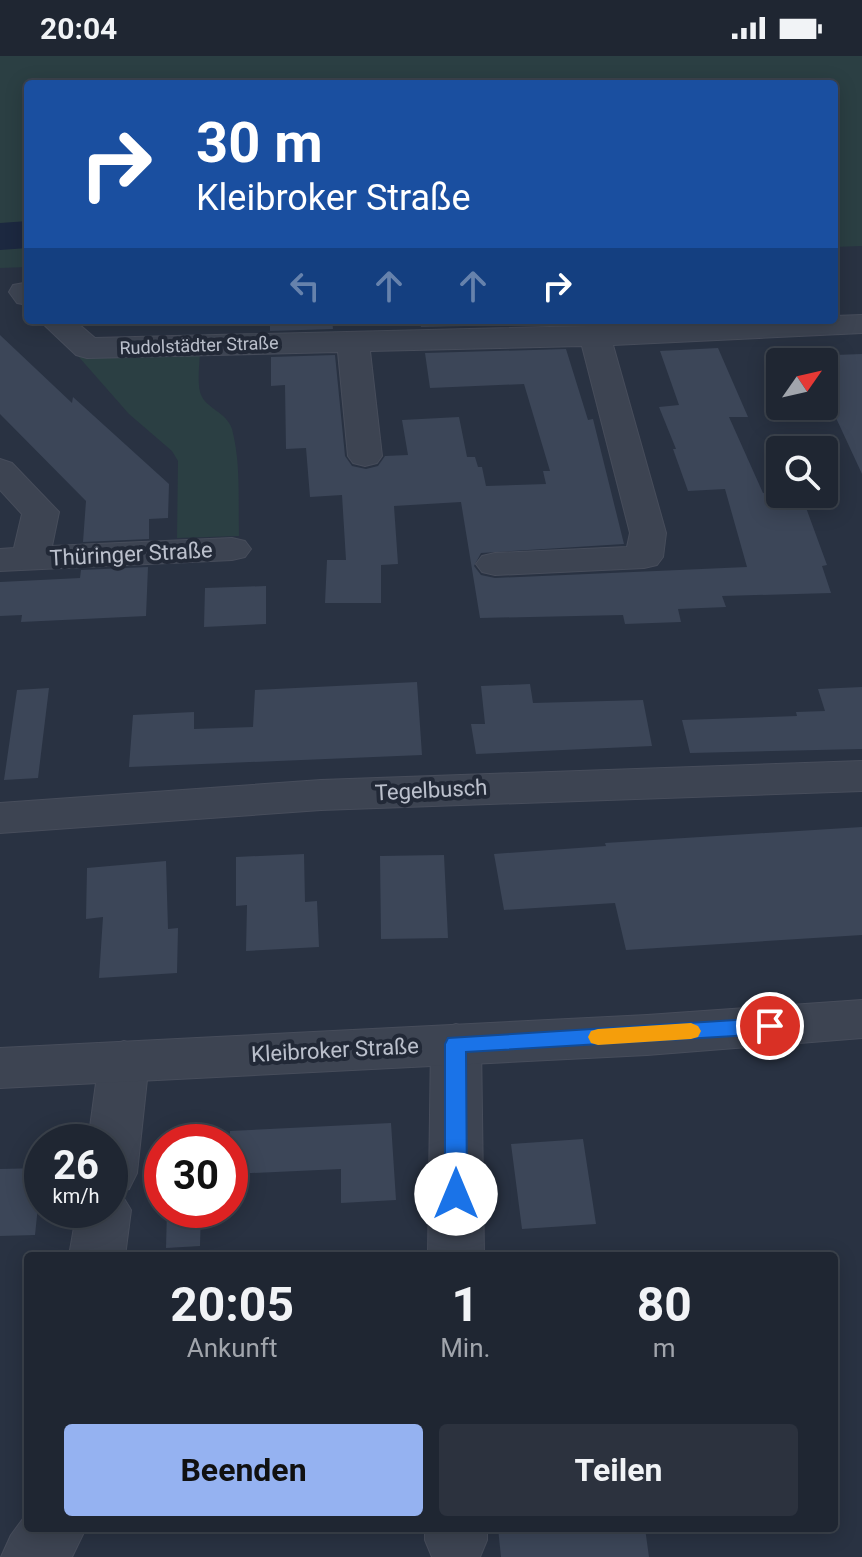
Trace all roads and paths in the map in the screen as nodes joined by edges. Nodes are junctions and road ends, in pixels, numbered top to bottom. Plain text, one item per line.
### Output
1 (60, 324) edge
2 (862, 324) edge
3 (595, 336) junction
4 (353, 340) junction
5 (365, 456) dead end
6 (0, 470) edge
7 (232, 549) dead end
8 (15, 559) edge
9 (495, 564) dead end
10 (862, 776) edge
11 (0, 818) edge
12 (862, 1019) edge
13 (456, 1044) junction
14 (124, 1061) junction
15 (0, 1068) edge
16 (116, 1124) edge
17 (101, 1228) edge
18 (98, 1252) edge
19 (456, 1252) edge
20 (52, 1532) edge
21 (33, 1557) edge

1 - 4 street, Rudolstädter Straße
2 - 3 street, Rudolstädter Straße
3 - 4 street, Rudolstädter Straße
3 - 9 street
4 - 5 street
6 - 8 street, Thüringer Straße
7 - 8 street, Thüringer Straße
10 - 11 street, Tegelbusch
12 - 13 street, Kleibroker Straße
13 - 14 street, Kleibroker Straße
13 - 19 street
14 - 15 street, Kleibroker Straße
14 - 16 street
17 - 18 street
20 - 21 street

